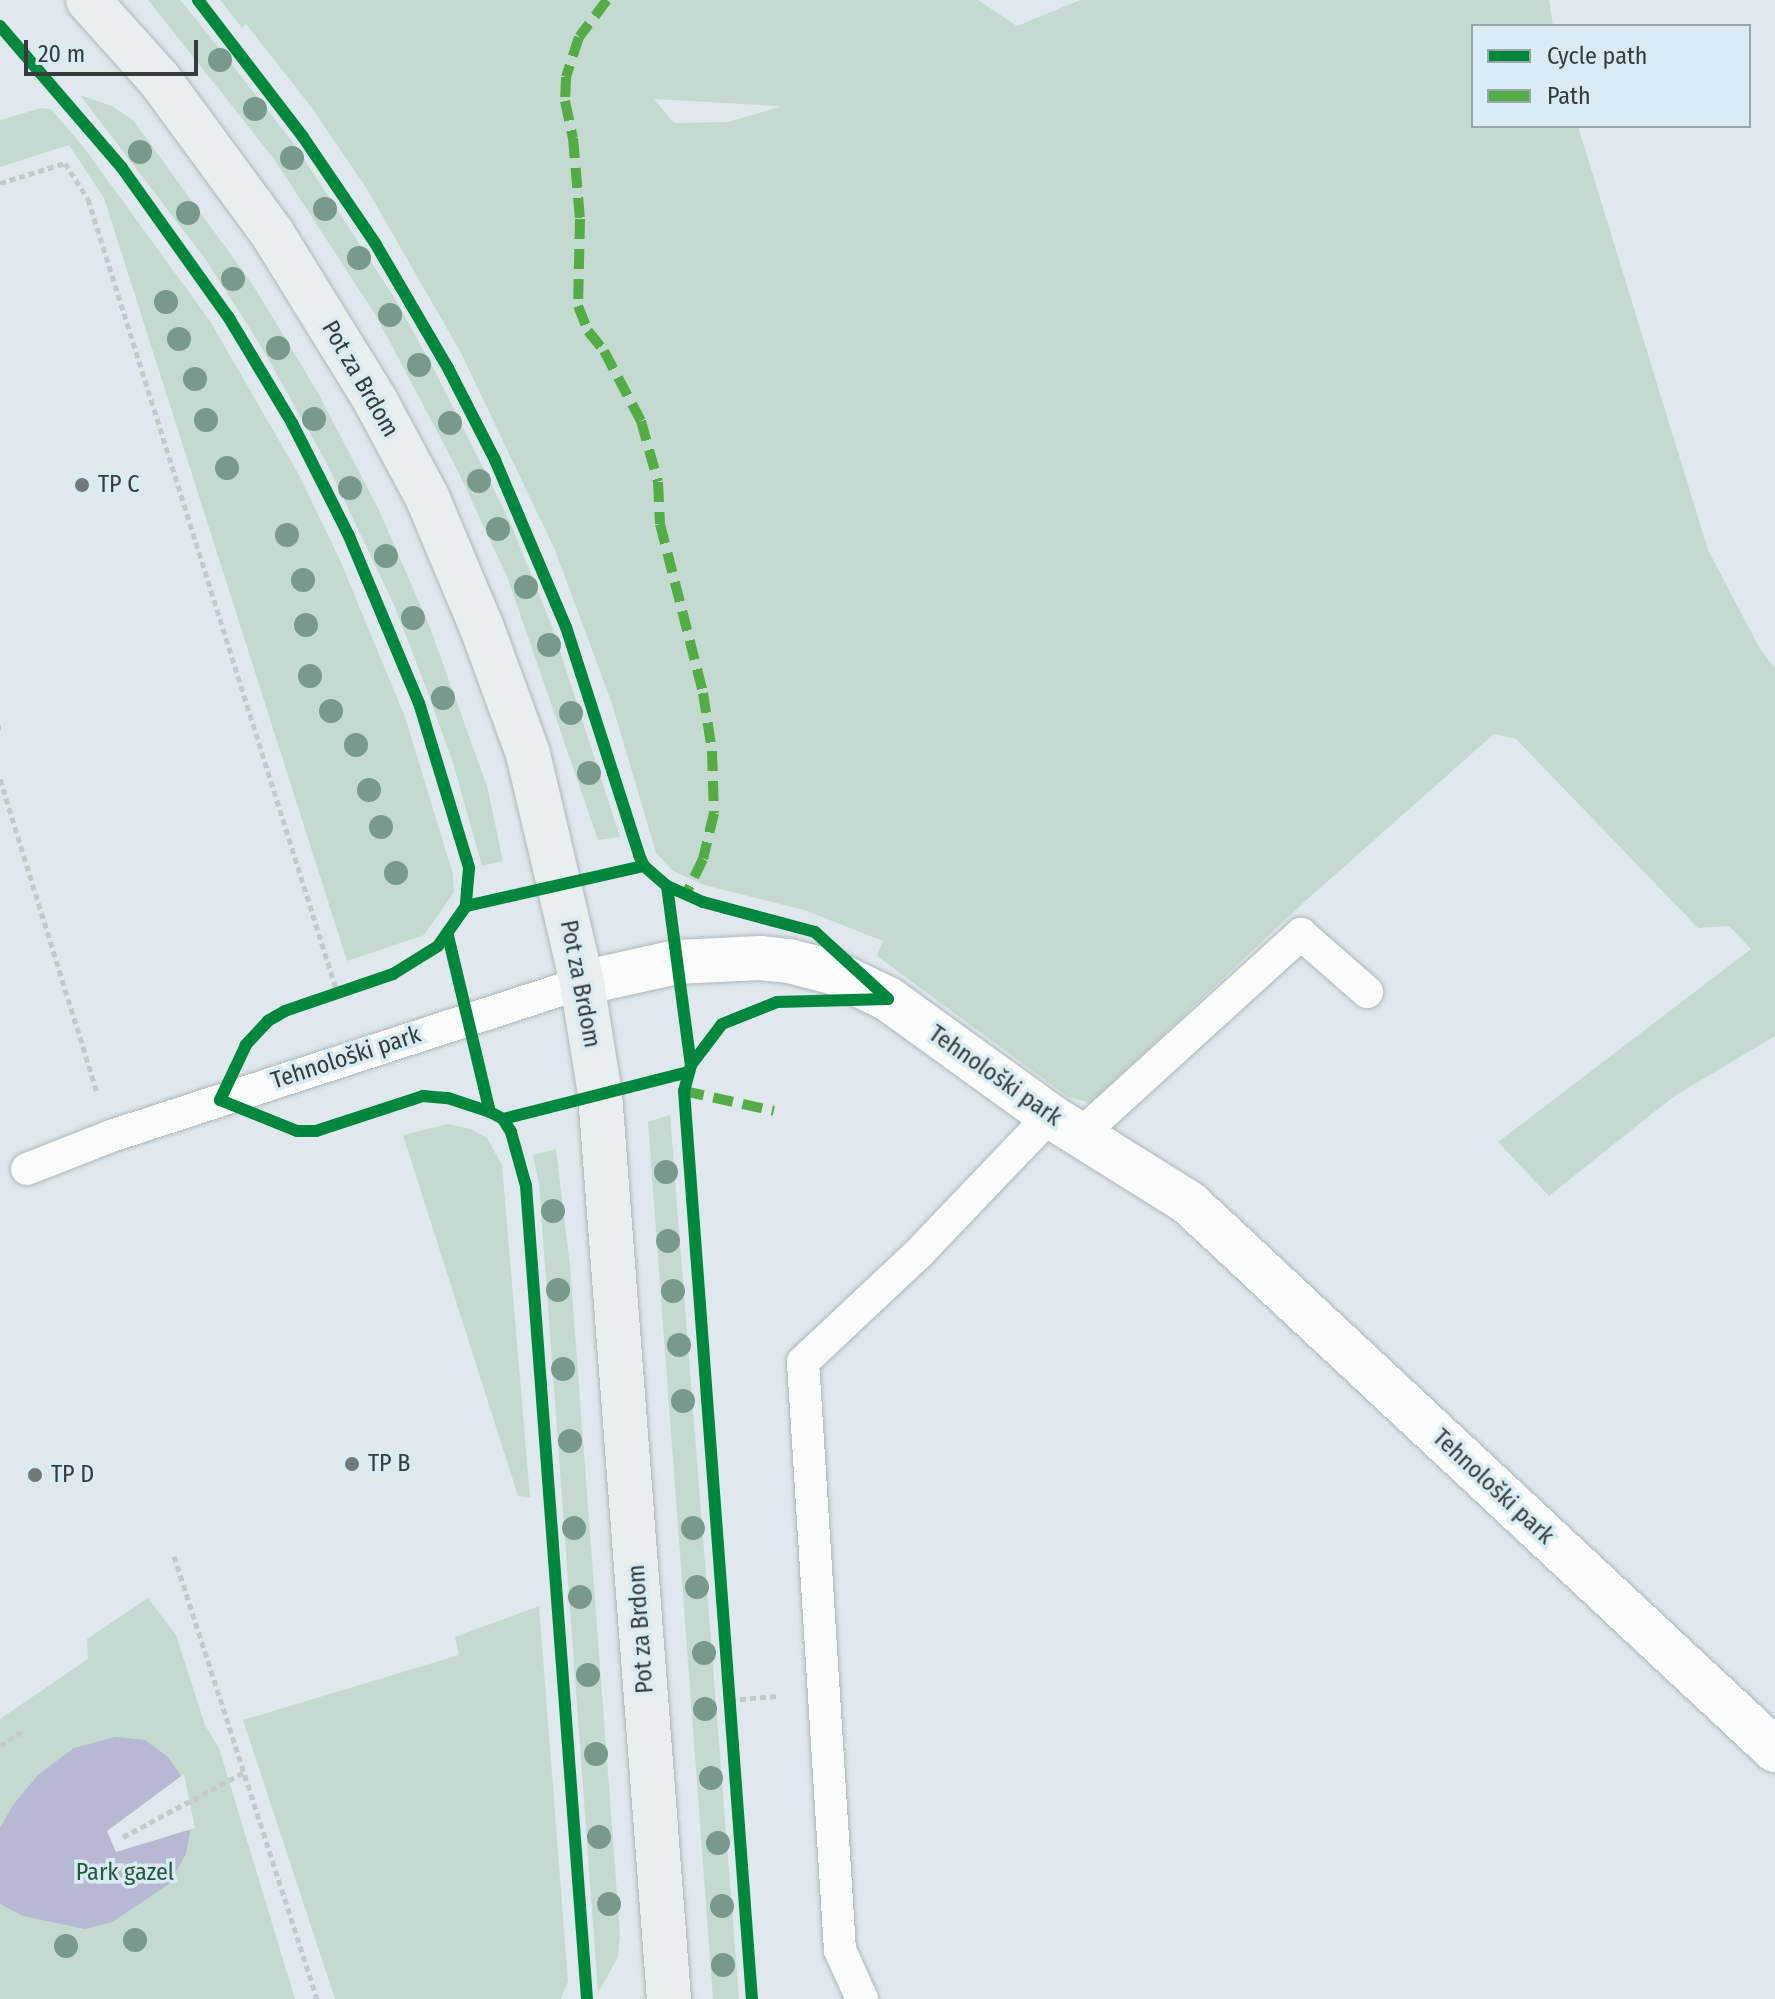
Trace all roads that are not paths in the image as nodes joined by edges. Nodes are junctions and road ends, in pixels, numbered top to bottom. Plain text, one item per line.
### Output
1 (88, 0) edge
2 (582, 983) junction
3 (1367, 992) dead end
4 (1065, 1126) junction
5 (27, 1169) dead end
6 (1775, 1750) edge
7 (669, 1999) edge
8 (862, 1999) edge

1 - 2 main road, Pot za Brdom
2 - 4 street, Tehnološki park
2 - 5 lane, Tehnološki park
2 - 7 main road, Pot za Brdom
3 - 4 lane
4 - 6 street, Tehnološki park
4 - 8 lane

